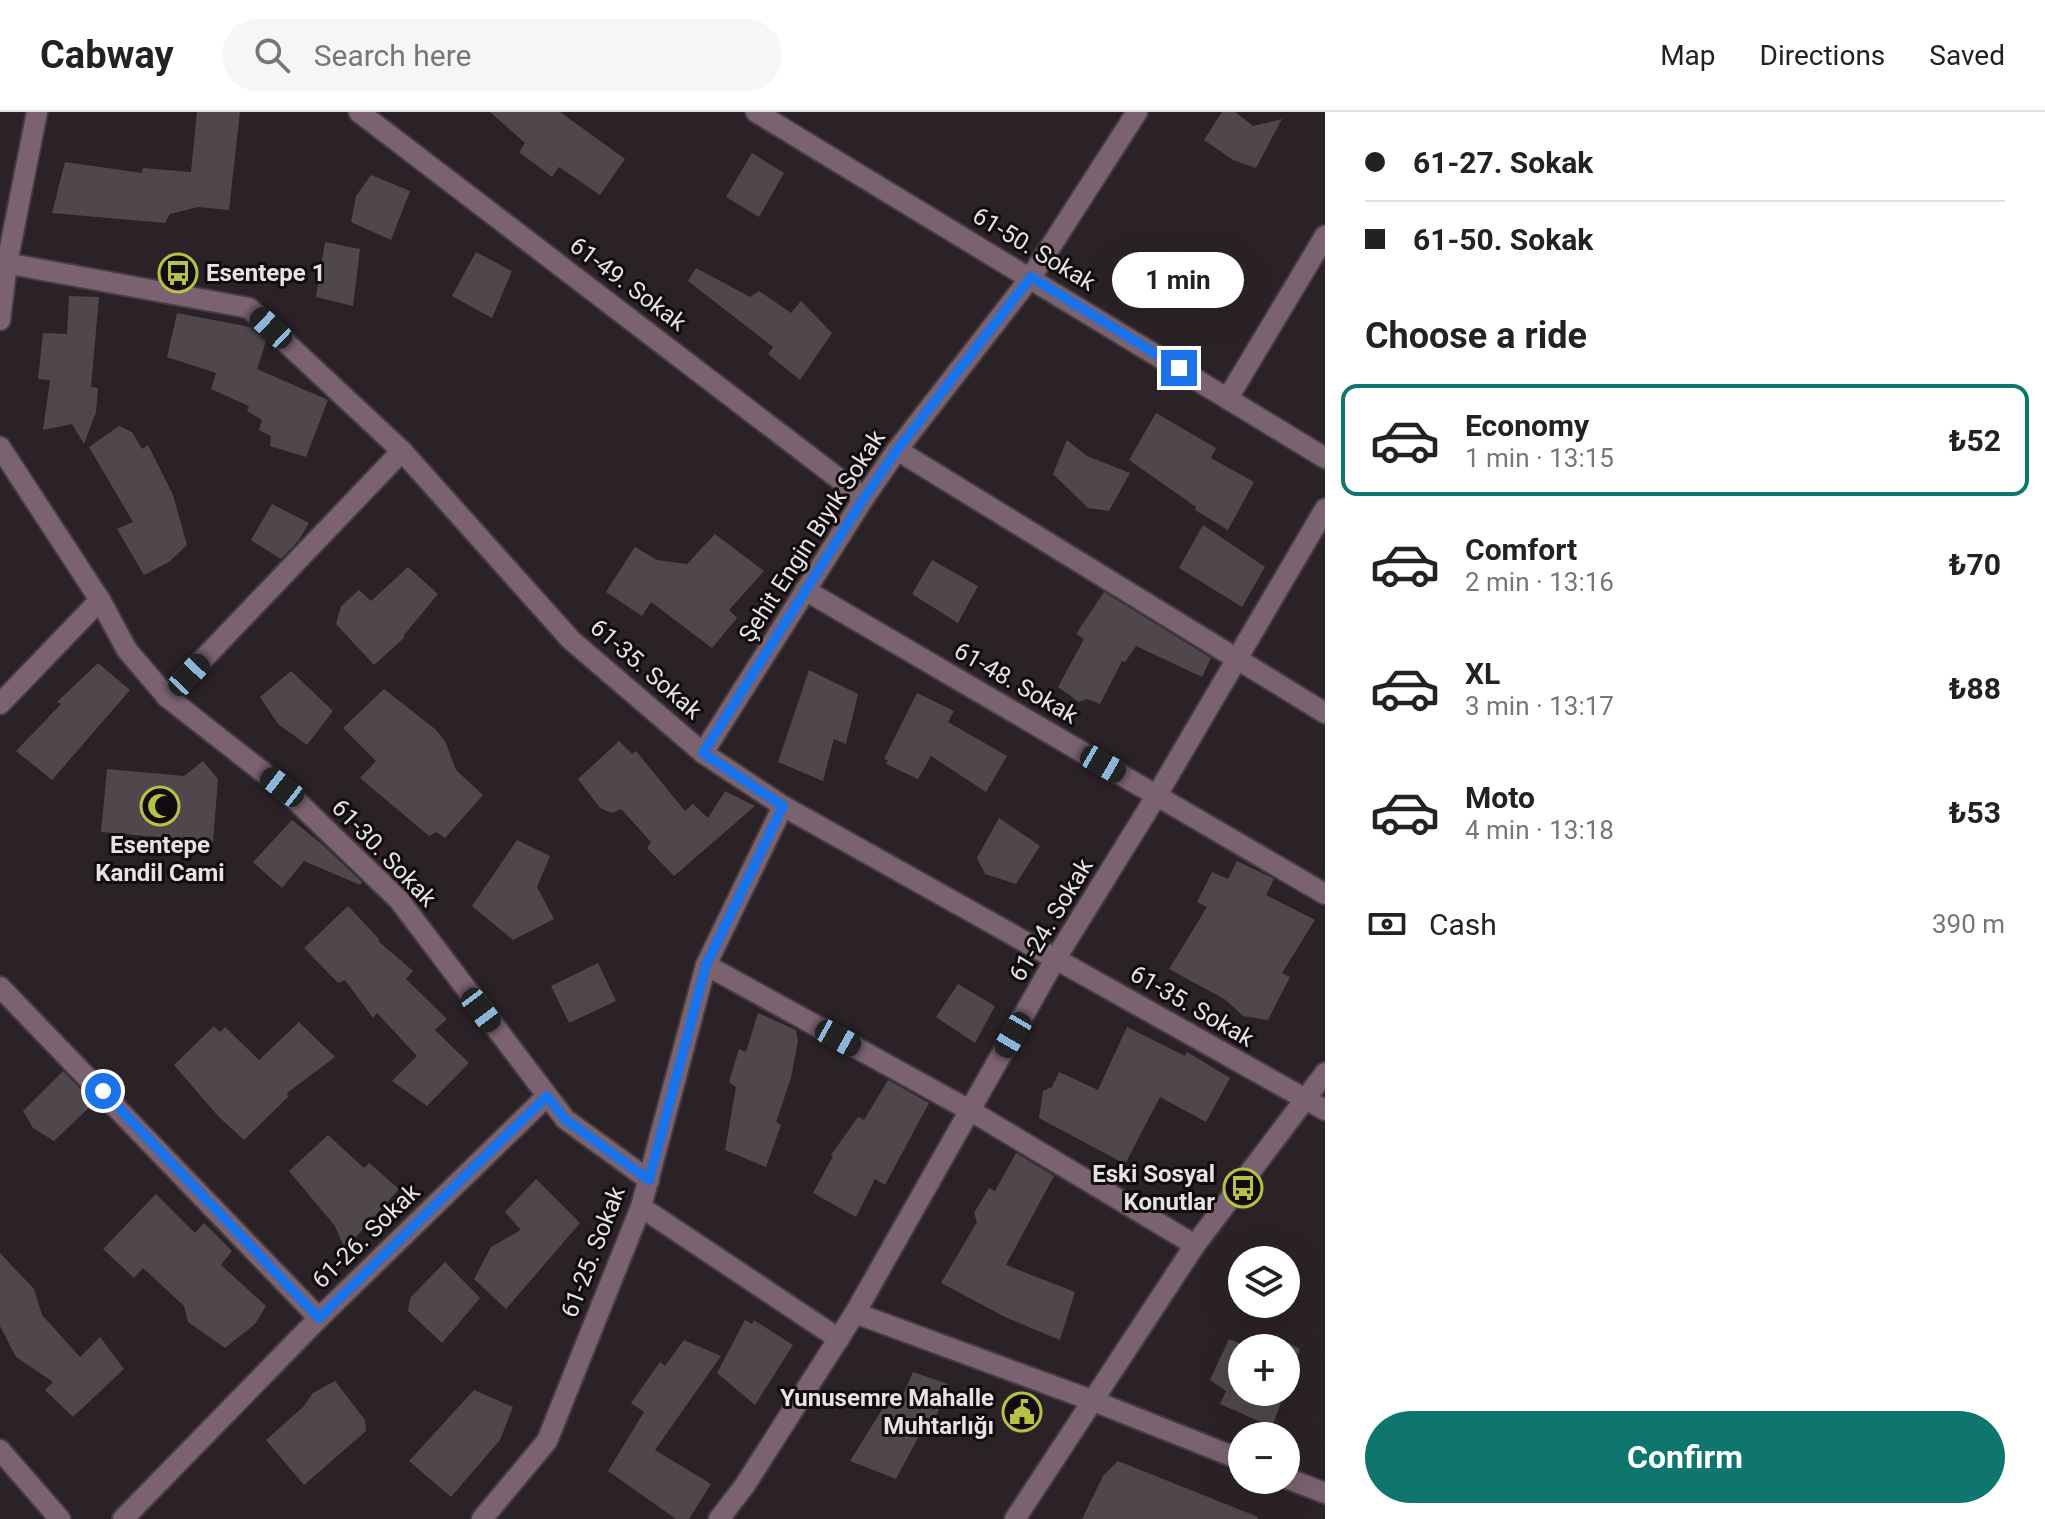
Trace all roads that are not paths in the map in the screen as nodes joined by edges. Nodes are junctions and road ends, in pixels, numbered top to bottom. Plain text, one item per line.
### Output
1 (37, 112) edge
2 (359, 112) edge
3 (756, 112) edge
4 (1137, 112) edge
5 (1325, 236) edge
6 (4, 262) edge
7 (1031, 277) junction
8 (0, 320) edge
9 (1228, 398) junction
10 (0, 447) edge
11 (897, 450) junction
12 (402, 451) junction
13 (1325, 458) edge
14 (864, 498) junction
15 (1325, 509) edge
16 (805, 590) junction
17 (100, 600) junction
18 (1236, 660) junction
19 (167, 697) junction
20 (0, 704) edge
21 (1325, 713) edge
22 (703, 753) junction
23 (1157, 795) junction
24 (783, 806) junction
25 (1325, 894) edge
26 (1056, 958) junction
27 (706, 965) junction
28 (0, 987) edge
29 (1325, 1073) edge
30 (547, 1096) junction
31 (1304, 1100) junction
32 (1325, 1110) edge
33 (971, 1111) junction
34 (649, 1180) junction
35 (641, 1207) junction
36 (1195, 1245) junction
37 (855, 1313) junction
38 (319, 1318) junction
39 (839, 1339) junction
40 (1091, 1400) junction
41 (0, 1450) edge
42 (1228, 1454) edge
43 (1300, 1483) edge
44 (1325, 1493) edge
45 (60, 1519) edge
46 (123, 1519) edge
47 (482, 1519) edge
48 (719, 1519) edge
49 (1015, 1519) edge

1 - 6 street
2 - 14 street, 61-49. Sokak
3 - 7 street, 61-50. Sokak
4 - 7 street, Şehit Engin Bıyık Sokak
5 - 9 street
6 - 8 street
6 - 12 street, 61-35. Sokak
7 - 9 street, 61-50. Sokak
7 - 11 street, Şehit Engin Bıyık Sokak
9 - 13 street, 61-50. Sokak
10 - 17 street, 61-30. Sokak
11 - 14 street, Şehit Engin Bıyık Sokak
11 - 18 street
12 - 19 street
12 - 22 street, 61-35. Sokak
14 - 16 street, Şehit Engin Bıyık Sokak
15 - 18 street, 61-24. Sokak
16 - 22 street, Şehit Engin Bıyık Sokak
16 - 23 street, 61-48. Sokak
17 - 19 street, 61-30. Sokak
17 - 20 street
18 - 21 street
18 - 23 street, 61-24. Sokak
19 - 30 street, 61-30. Sokak
22 - 24 street, 61-35. Sokak
23 - 25 street, 61-48. Sokak
23 - 26 street, 61-24. Sokak
24 - 26 street, 61-35. Sokak
24 - 27 street, 61-25. Sokak
26 - 31 street, 61-35. Sokak
26 - 33 street, 61-24. Sokak
27 - 33 street
27 - 34 street, 61-25. Sokak
28 - 38 street
29 - 31 street
30 - 34 street, 61-30. Sokak
30 - 38 street, 61-26. Sokak
31 - 32 street, 61-35. Sokak
31 - 36 street
33 - 36 street
33 - 37 street, 61-24. Sokak
34 - 35 street, 61-25. Sokak
35 - 39 street
35 - 47 street, 61-25. Sokak
36 - 40 street
37 - 39 street, 61-24. Sokak
37 - 40 street
38 - 46 street, 61-26. Sokak
39 - 48 street, 61-24. Sokak
40 - 42 street
40 - 49 street
41 - 45 street
43 - 44 street

